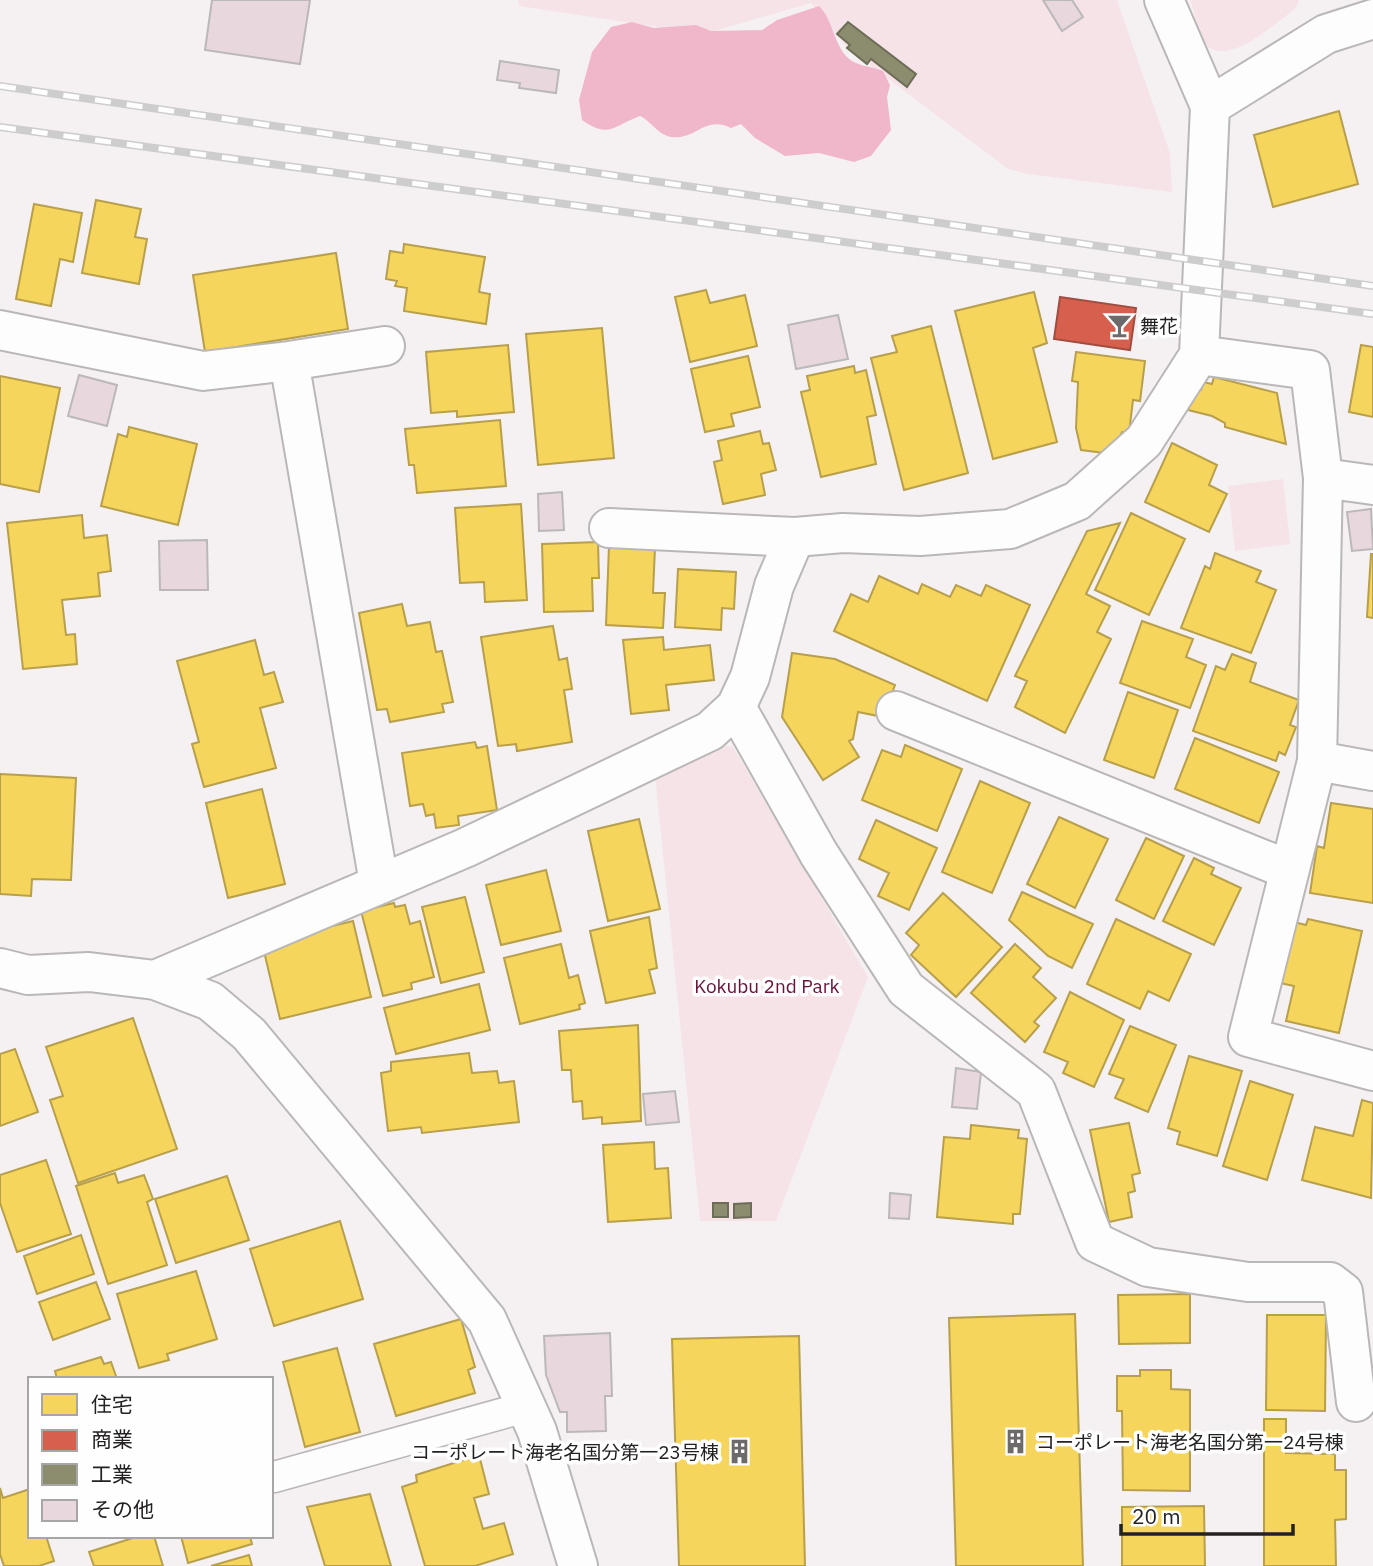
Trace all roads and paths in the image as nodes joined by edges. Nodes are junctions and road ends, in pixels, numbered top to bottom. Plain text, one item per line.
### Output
1 (1164, 0) edge
2 (1373, 19) edge
3 (1210, 106) junction
4 (0, 330) edge
5 (385, 346) dead end
6 (1199, 355) junction
7 (289, 362) junction
8 (1323, 478) junction
9 (1373, 485) edge
10 (609, 528) dead end
11 (795, 537) junction
12 (736, 707) junction
13 (897, 710) dead end
14 (1317, 761) junction
15 (1373, 771) edge
16 (1289, 870) junction
17 (379, 883) junction
18 (9, 979) edge
19 (155, 980) junction
20 (1373, 1071) edge
21 (1356, 1402) dead end
22 (526, 1406) junction
23 (274, 1477) dead end
24 (578, 1566) edge

1 - 3 street
2 - 3 street
3 - 6 street
4 - 7 street
5 - 7 street
6 - 8 street
6 - 11 street
7 - 17 street
8 - 9 street
8 - 14 street
10 - 11 street
11 - 12 street
12 - 17 street
12 - 21 street
13 - 16 street
14 - 15 street
14 - 16 street
16 - 20 street
17 - 19 street
18 - 19 street
19 - 22 street
22 - 23 lane
22 - 24 street

